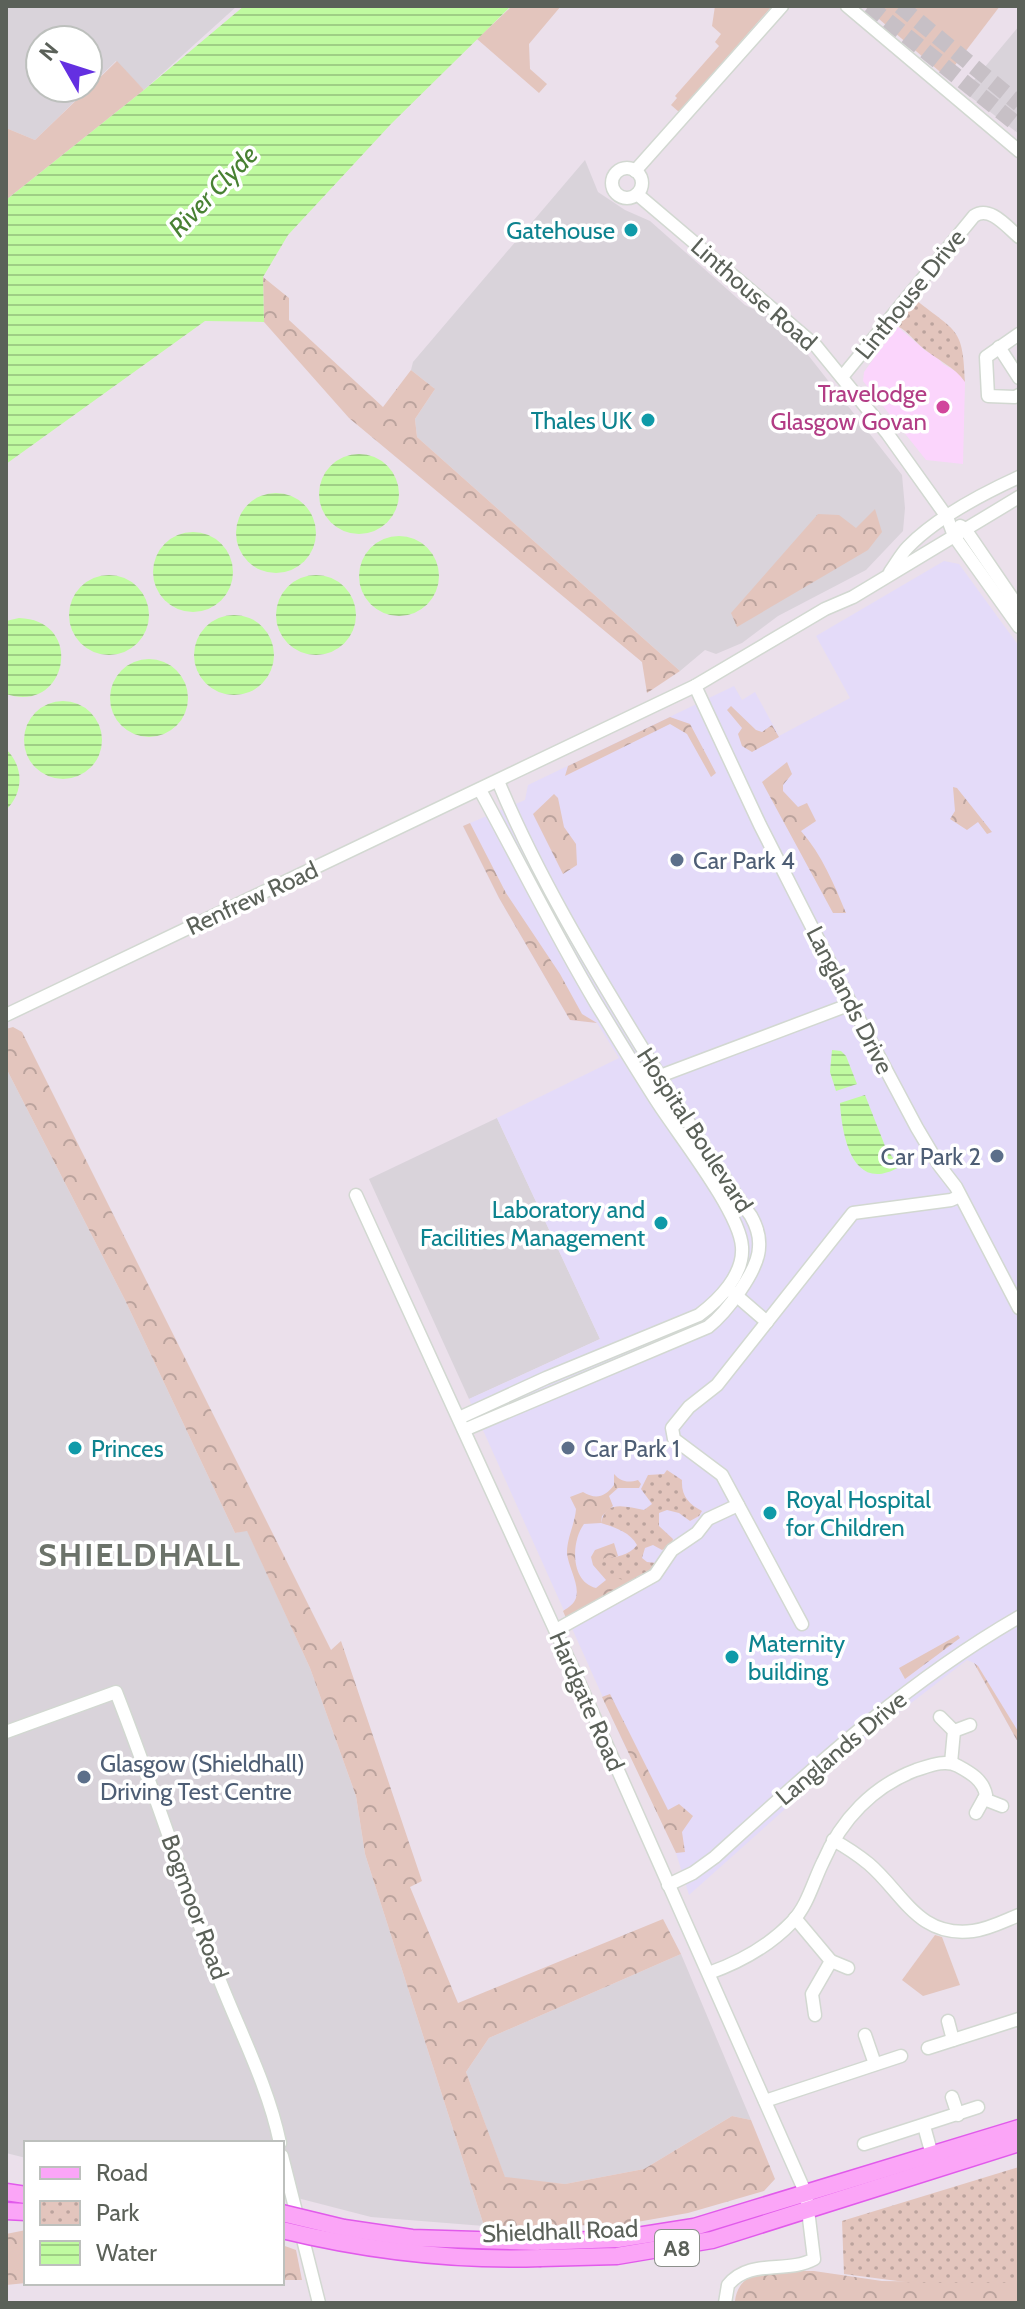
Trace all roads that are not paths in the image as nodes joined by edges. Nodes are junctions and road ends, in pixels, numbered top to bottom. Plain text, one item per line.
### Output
1 (782, 6) edge
2 (847, 6) edge
3 (1019, 151) edge
4 (635, 171) junction
5 (637, 194) junction
6 (1019, 237) edge
7 (1019, 334) edge
8 (999, 347) junction
9 (842, 377) junction
10 (1019, 378) edge
11 (1019, 395) edge
12 (1019, 477) edge
13 (1019, 497) edge
14 (947, 517) junction
15 (960, 533) junction
16 (888, 575) junction
17 (1019, 608) edge
18 (1019, 627) edge
19 (695, 686) junction
20 (498, 781) junction
21 (480, 790) junction
22 (851, 1004) junction
23 (7, 1014) edge
24 (659, 1075) junction
25 (645, 1082) junction
26 (356, 1195) dead end
27 (960, 1196) junction
28 (731, 1291) junction
29 (1019, 1308) edge
30 (767, 1322) junction
31 (461, 1424) junction
32 (738, 1505) junction
33 (1019, 1617) edge
34 (802, 1624) dead end
35 (556, 1630) junction
36 (940, 1717) dead end
37 (970, 1725) dead end
38 (954, 1731) junction
39 (6, 1732) edge
40 (951, 1763) junction
41 (984, 1799) junction
42 (1002, 1806) dead end
43 (976, 1813) dead end
44 (833, 1840) junction
45 (668, 1885) junction
46 (1019, 1915) edge
47 (795, 1918) junction
48 (831, 1961) junction
49 (848, 1968) dead end
50 (709, 1973) junction
51 (815, 2015) dead end
52 (948, 2021) dead end
53 (1018, 2023) edge
54 (865, 2035) dead end
55 (953, 2040) junction
56 (928, 2048) dead end
57 (901, 2056) dead end
58 (875, 2064) junction
59 (952, 2097) dead end
60 (765, 2101) junction
61 (978, 2107) dead end
62 (958, 2115) junction
63 (924, 2126) junction
64 (1019, 2128) edge
65 (279, 2141) edge
66 (1019, 2143) edge
67 (864, 2144) dead end
68 (932, 2155) junction
69 (284, 2164) edge
70 (808, 2202) junction
71 (284, 2213) edge
72 (284, 2230) edge
73 (539, 2250) junction
74 (319, 2303) edge
75 (725, 2303) edge

1 - 4 street
2 - 3 street
4 - 5 street
4 - 5 street, Linthouse Road
5 - 9 street, Linthouse Road
6 - 9 street, Linthouse Drive
7 - 8 street
8 - 10 street
8 - 11 street
9 - 14 street, Linthouse Road
12 - 14 street
13 - 15 street, Renfrew Road
14 - 15 street
14 - 16 street
15 - 16 street, Renfrew Road
15 - 17 street
15 - 18 street
16 - 19 street, Renfrew Road
19 - 20 street, Renfrew Road
19 - 22 street, Langlands Drive
20 - 21 street, Renfrew Road
20 - 24 street, Hospital Boulevard
21 - 23 street, Renfrew Road
21 - 25 street, Hospital Boulevard
22 - 24 street
22 - 27 street, Langlands Drive
24 - 25 street
24 - 28 street, Hospital Boulevard
25 - 28 street, Hospital Boulevard
26 - 31 street, Hardgate Road
27 - 29 street, Langlands Drive
27 - 30 street
28 - 30 street
28 - 31 street, Hospital Boulevard
30 - 32 street
31 - 35 street, Hardgate Road
32 - 34 street
32 - 35 street
33 - 45 street, Langlands Drive
35 - 45 street, Hardgate Road
36 - 38 street
37 - 38 street
38 - 40 street
39 - 65 street, Bogmoor Road
40 - 41 street
40 - 44 street
41 - 42 street
41 - 43 street
44 - 46 street
44 - 47 street
45 - 50 street, Hardgate Road
47 - 48 street
47 - 50 street
48 - 49 street
48 - 51 street
50 - 60 street, Hardgate Road
52 - 55 street
53 - 55 street
54 - 58 street
55 - 56 street
57 - 58 street
58 - 60 street
59 - 62 street
60 - 70 street, Hardgate Road
61 - 62 street
62 - 63 street
63 - 67 street
63 - 68 street
64 - 68 main road, Shieldhall Road / A8
66 - 70 main road, Shieldhall Road / A8
68 - 70 main road, Shieldhall Road / A8
69 - 74 street
70 - 73 main road, Shieldhall Road / A8
70 - 75 street, Hardgate Road
71 - 73 main road, Shieldhall Road / A8, bridge
72 - 73 main road, Shieldhall Road / A8, bridge

